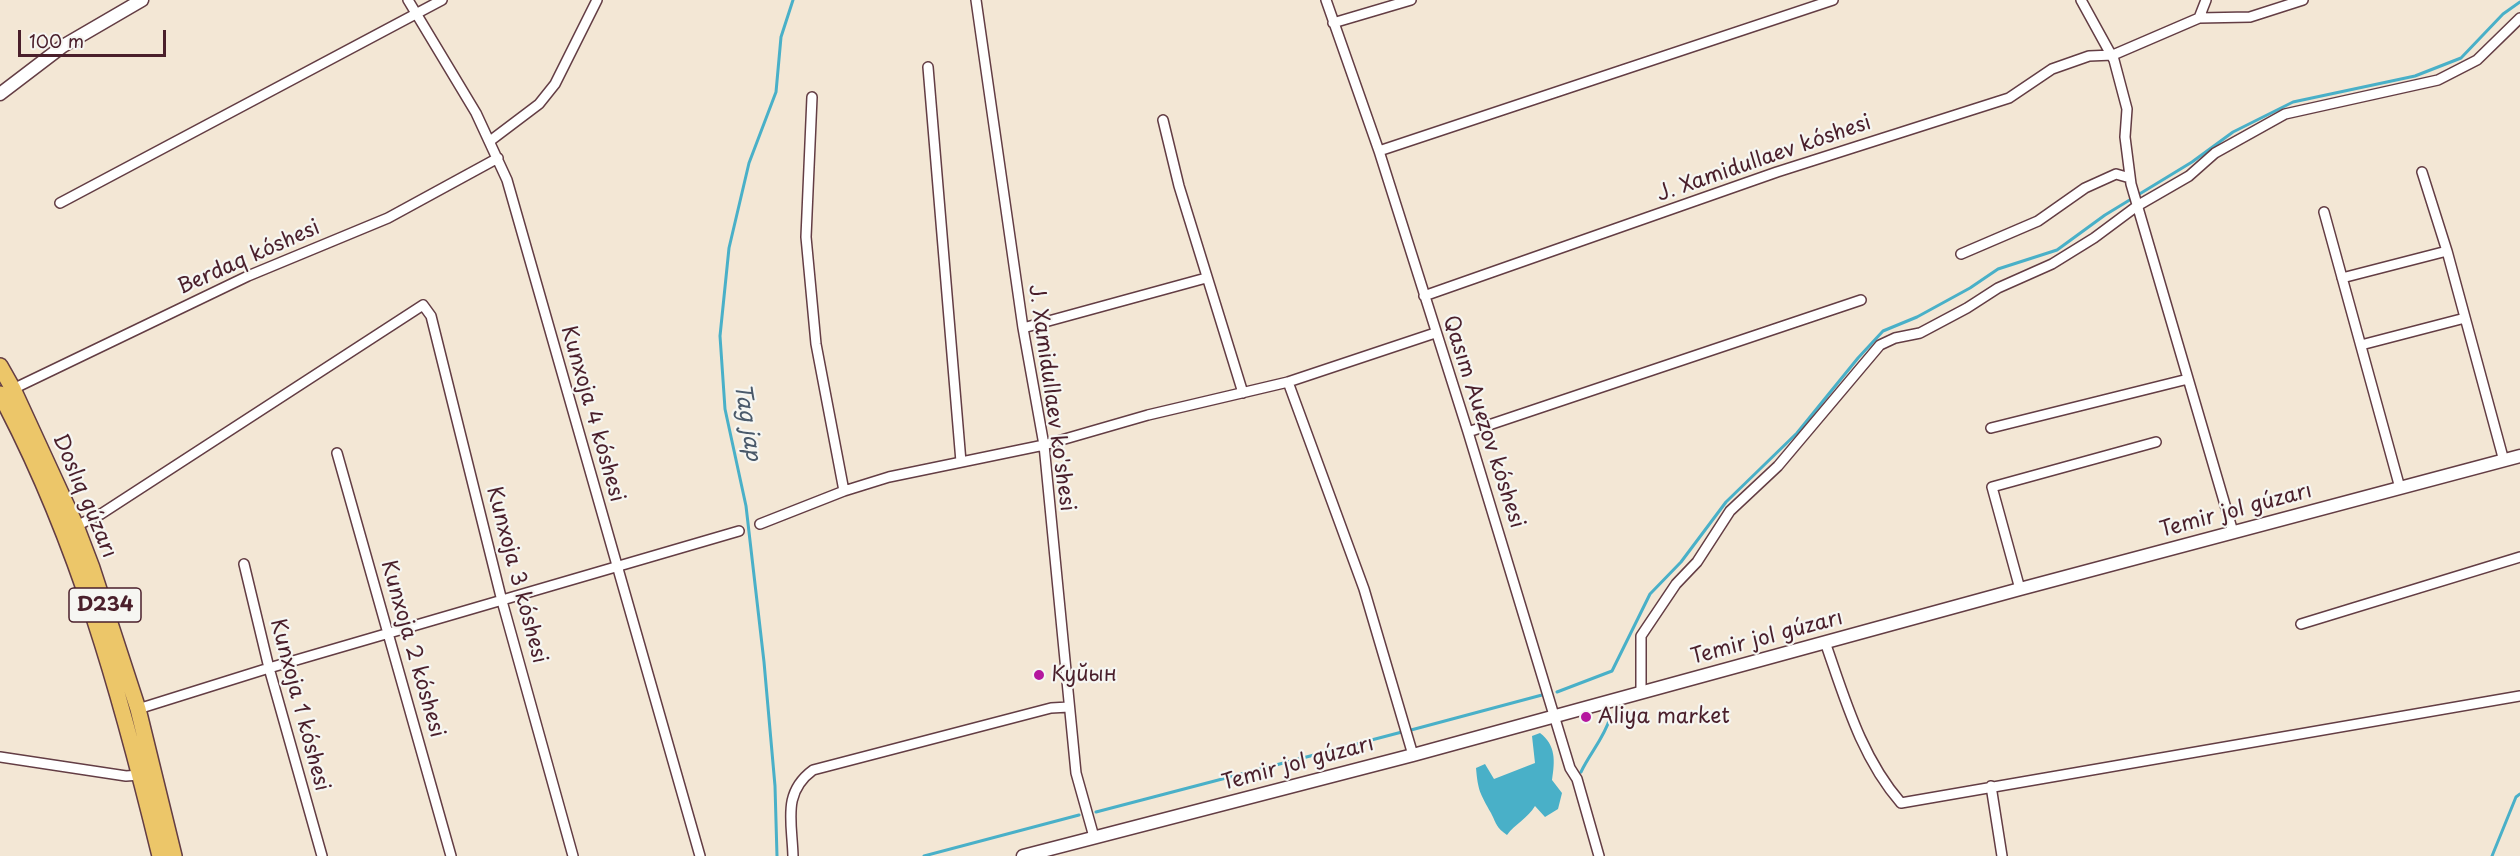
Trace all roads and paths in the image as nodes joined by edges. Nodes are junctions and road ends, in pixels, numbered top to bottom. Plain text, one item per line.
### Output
1 (142, 0) edge
2 (408, 0) edge
3 (442, 0) edge
4 (597, 0) edge
5 (976, 0) edge
6 (1326, 0) edge
7 (1410, 0) edge
8 (1833, 0) edge
9 (2081, 0) edge
10 (2206, 0) edge
11 (2303, 0) edge
12 (416, 15) junction
13 (2199, 18) junction
14 (2520, 18) edge
15 (1333, 23) junction
16 (2113, 55) junction
17 (928, 67) dead end
18 (0, 94) edge
19 (812, 97) dead end
20 (1163, 120) dead end
21 (490, 141) junction
22 (1378, 151) junction
23 (498, 158) junction
24 (2422, 172) dead end
25 (2131, 181) junction
26 (60, 203) dead end
27 (2138, 206) junction
28 (2324, 212) dead end
29 (2447, 251) junction
30 (1961, 254) dead end
31 (1206, 278) junction
32 (2342, 278) junction
33 (1424, 296) junction
34 (1861, 300) dead end
35 (2465, 318) junction
36 (1023, 328) junction
37 (1435, 333) junction
38 (2361, 345) junction
39 (0, 366) edge
40 (2187, 379) junction
41 (1288, 382) junction
42 (7, 391) edge
43 (1243, 393) junction
44 (1991, 428) dead end
45 (1468, 432) junction
46 (2156, 442) dead end
47 (1044, 445) junction
48 (337, 453) dead end
49 (2520, 456) edge
50 (2504, 461) junction
51 (961, 462) junction
52 (2400, 488) junction
53 (844, 491) junction
54 (760, 524) dead end
55 (76, 526) junction
56 (739, 531) dead end
57 (2233, 532) junction
58 (2520, 557) edge
59 (244, 564) dead end
60 (617, 567) junction
61 (2020, 589) junction
62 (502, 601) junction
63 (2301, 624) dead end
64 (389, 633) junction
65 (1825, 642) junction
66 (268, 668) junction
67 (1641, 693) junction
68 (2520, 696) edge
69 (1069, 707) junction
70 (138, 709) junction
71 (1556, 716) junction
72 (1413, 754) junction
73 (0, 756) edge
74 (140, 775) junction
75 (1991, 786) junction
76 (1094, 837) junction
77 (160, 856) edge
78 (174, 856) edge
79 (322, 856) edge
80 (451, 856) edge
81 (573, 856) edge
82 (700, 856) edge
83 (793, 856) edge
84 (1023, 856) edge
85 (1599, 856) edge
86 (2002, 856) edge

1 - 18 street
2 - 12 street, Kunxoja 4 kóshesi
3 - 12 street
4 - 21 street
5 - 36 street, J. Xamidullaev ko'shesi
6 - 15 street, Qasım Auezov kóshesi
7 - 15 street
8 - 22 street
9 - 16 street
10 - 13 street
11 - 13 street
12 - 21 street, Kunxoja 4 kóshesi
12 - 26 street
13 - 16 street, J. Xamidullaev kóshesi
14 - 27 street
15 - 22 street, Qasım Auezov kóshesi
16 - 25 street
16 - 33 street, J. Xamidullaev kóshesi
17 - 51 street
19 - 53 street
20 - 31 street
21 - 23 street, Kunxoja 4 kóshesi
22 - 33 street, Qasım Auezov kóshesi
23 - 42 street, Berdaq kóshesi
23 - 60 street, Kunxoja 4 kóshesi
24 - 29 street
25 - 27 street
25 - 30 street
27 - 40 street
27 - 67 street
28 - 32 street
29 - 32 street
29 - 35 street
31 - 36 street
31 - 43 street
32 - 38 street
33 - 37 street, Qasım Auezov kóshesi
34 - 45 street
35 - 38 street
35 - 50 street
36 - 47 street, J. Xamidullaev ko'shesi
37 - 41 street
37 - 45 street, Qasım Auezov kóshesi
38 - 52 street
39 - 42 main road, Doslıq gúzarı / D234
40 - 44 street
40 - 57 street
41 - 43 street
41 - 72 street
42 - 55 main road, Doslıq gúzarı / D234
42 - 74 main road, Doslıq gúzarı / D234
43 - 47 street
45 - 71 street, Qasım Auezov kóshesi
46 - 61 street
47 - 51 street
47 - 69 street, J. Xamidullaev ko'shesi
48 - 64 street, Kunxoja 2 kóshesi
49 - 50 street, Temir jol gúzarı
50 - 52 street, Temir jol gúzarı
51 - 53 street
52 - 57 street, Temir jol gúzarı
53 - 54 street
55 - 62 street, Kunxoja 3 kóshesi
55 - 70 main road, Doslıq gúzarı / D234
56 - 60 street
57 - 61 street, Temir jol gúzarı
58 - 63 street
59 - 66 street, Kunxoja 1 kóshesi
60 - 62 street
60 - 82 street, Kunxoja 4 kóshesi
61 - 65 street, Temir jol gúzarı
62 - 64 street
62 - 81 street, Kunxoja 3 kóshesi
64 - 66 street
64 - 80 street, Kunxoja 2 kóshesi
65 - 67 street, Temir jol gúzarı
65 - 75 street
66 - 70 street
66 - 79 street, Kunxoja 1 kóshesi
67 - 71 street, Temir jol gúzarı
68 - 75 street
69 - 76 street, J. Xamidullaev ko'shesi
69 - 83 street
70 - 78 main road, Doslıq gúzarı / D234
71 - 72 street, Temir jol gúzarı
71 - 85 street, Qasım Auezov kóshesi
72 - 76 street, Temir jol gúzarı
73 - 74 street
74 - 77 main road, Doslıq gúzarı / D234
75 - 86 street
76 - 84 street, Temir jol gúzarı

